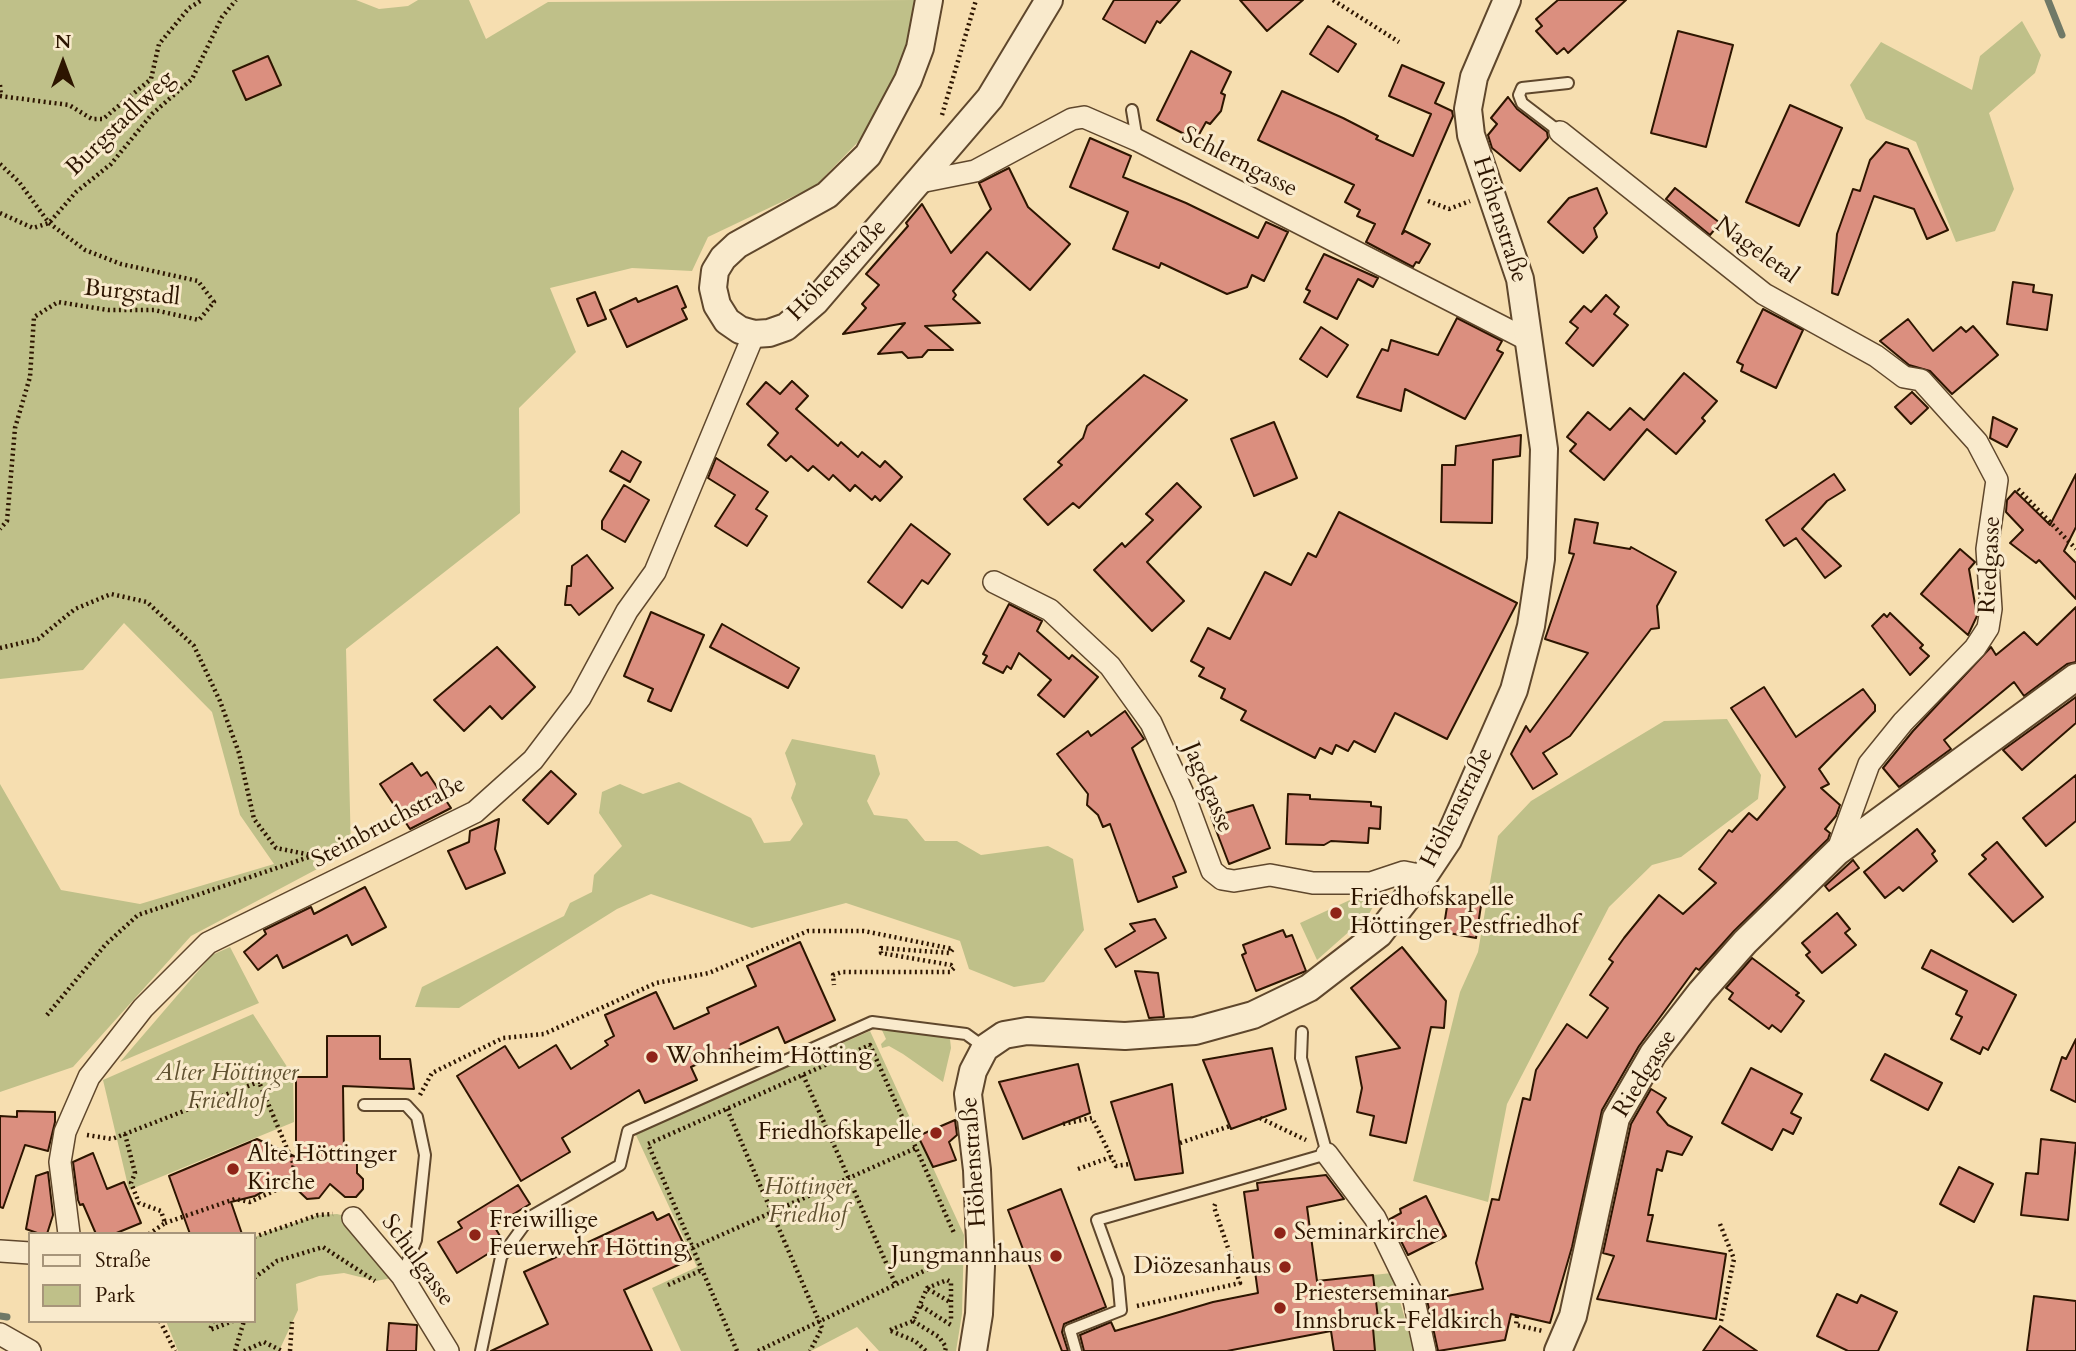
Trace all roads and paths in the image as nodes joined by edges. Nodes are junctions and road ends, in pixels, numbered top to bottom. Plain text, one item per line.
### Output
1 (202, 0) edge
2 (236, 0) edge
3 (929, 0) edge
4 (975, 0) edge
5 (1049, 0) edge
6 (1333, 0) edge
7 (1507, 0) edge
8 (1399, 42) dead end
9 (1568, 83) dead end
10 (0, 85) edge
11 (1, 96) edge
12 (1132, 110) dead end
13 (941, 120) dead end
14 (1559, 132) joint
15 (1138, 141) junction
16 (0, 164) edge
17 (920, 182) junction
18 (0, 214) edge
19 (49, 223) junction
20 (754, 334) junction
21 (1528, 340) junction
22 (2006, 483) junction
23 (0, 529) edge
24 (2076, 549) edge
25 (994, 582) dead end
26 (0, 648) edge
27 (2076, 677) edge
28 (1837, 852) junction
29 (313, 855) junction
30 (366, 867) junction
31 (1424, 876) junction
32 (834, 985) dead end
33 (47, 1015) dead end
34 (1302, 1032) dead end
35 (985, 1048) junction
36 (803, 1074) junction
37 (271, 1077) dead end
38 (260, 1082) junction
39 (364, 1105) dead end
40 (727, 1109) junction
41 (417, 1116) junction
42 (1259, 1118) dead end
43 (1063, 1124) dead end
44 (1230, 1126) dead end
45 (65, 1132) junction
46 (125, 1134) junction
47 (1180, 1143) dead end
48 (916, 1148) junction
49 (1327, 1154) junction
50 (1111, 1157) junction
51 (1130, 1164) dead end
52 (1078, 1169) dead end
53 (849, 1178) junction
54 (1213, 1188) junction
55 (772, 1212) junction
56 (353, 1219) joint
57 (165, 1223) junction
58 (1720, 1224) dead end
59 (69, 1232) edge
60 (152, 1232) edge
61 (256, 1236) edge
62 (957, 1239) dead end
63 (692, 1248) junction
64 (957, 1248) dead end
65 (0, 1251) edge
66 (28, 1253) edge
67 (702, 1270) junction
68 (402, 1276) junction
69 (256, 1277) edge
70 (895, 1283) junction
71 (668, 1284) dead end
72 (927, 1289) junction
73 (951, 1303) junction
74 (921, 1306) junction
75 (1121, 1310) junction
76 (1517, 1316) dead end
77 (913, 1321) junction
78 (1721, 1321) dead end
79 (292, 1322) dead end
80 (820, 1322) junction
81 (161, 1323) edge
82 (212, 1323) edge
83 (228, 1323) edge
84 (243, 1323) edge
85 (951, 1323) junction
86 (0, 1334) edge
87 (1561, 1344) edge
88 (946, 1349) edge
89 (30, 1351) edge
90 (176, 1351) edge
91 (235, 1351) edge
92 (244, 1351) edge
93 (282, 1351) edge
94 (290, 1351) edge
95 (448, 1351) edge
96 (481, 1351) edge
97 (737, 1351) edge
98 (758, 1351) edge
99 (810, 1351) edge
100 (926, 1351) edge
101 (973, 1351) edge
102 (1076, 1351) edge
103 (1425, 1351) edge

1 - 11 path
2 - 19 path, Burgstadlweg
3 - 20 street
4 - 13 path
5 - 17 street, Höhenstraße
6 - 8 path
7 - 21 street, Höhenstraße
9 - 14 lane, Nageletal
10 - 11 path
12 - 15 lane
14 - 22 street, Nageletal
15 - 17 street, Schlerngasse
15 - 21 street, Schlerngasse
16 - 19 path, Burgstadl
17 - 20 street, Höhenstraße
18 - 19 path
19 - 23 path, Burgstadl
20 - 30 street, Steinbruchstraße
21 - 31 street, Höhenstraße
22 - 24 path
22 - 28 street, Riedgasse
25 - 31 street, Jagdgasse
26 - 29 path
27 - 28 street, Riedgasse
28 - 87 street, Riedgasse
29 - 30 path
29 - 33 path
30 - 45 street, Steinbruchstraße
31 - 35 street, Höhenstraße
32 - 41 path
34 - 49 lane
35 - 96 lane
35 - 101 street, Höhenstraße
36 - 40 path
36 - 48 path
36 - 53 path
37 - 38 path
38 - 46 path
38 - 57 path
39 - 41 lane
40 - 55 path
40 - 63 path
41 - 68 lane
42 - 49 path
43 - 50 path
44 - 47 path
45 - 46 path
45 - 59 street, Steinbruchstraße
46 - 57 path
48 - 53 path
48 - 62 path
49 - 54 lane
49 - 103 street
50 - 51 path
50 - 52 path
53 - 55 path
53 - 70 path
54 - 75 lane
54 - 75 path
55 - 63 path
55 - 80 path
56 - 61 path, Schulgasse
56 - 68 street, Schulgasse
57 - 60 path
58 - 78 path
63 - 67 path
64 - 70 path
65 - 66 street
67 - 71 path
67 - 97 path
68 - 69 path
68 - 95 street, Schulgasse
70 - 80 path
72 - 73 path
72 - 73 path
72 - 74 path
73 - 85 path
74 - 77 path
74 - 85 path
75 - 102 lane
76 - 87 path
77 - 88 path
77 - 100 path
79 - 94 path
80 - 98 path
80 - 99 path
81 - 90 path
82 - 83 path
84 - 91 path
85 - 88 path
86 - 89 street
92 - 93 path

